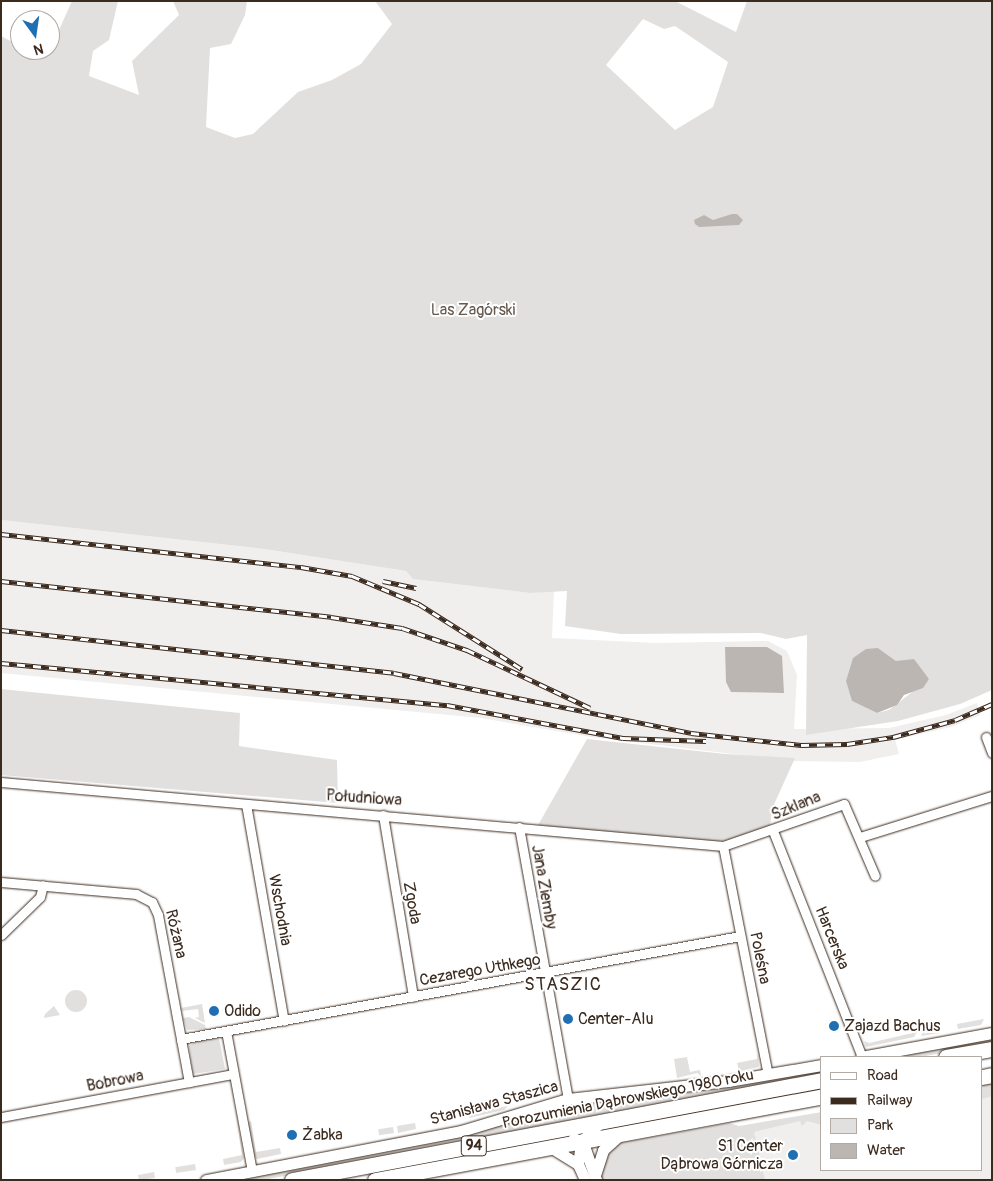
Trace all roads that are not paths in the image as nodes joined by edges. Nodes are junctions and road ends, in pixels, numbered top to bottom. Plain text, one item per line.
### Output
1 (986, 737) dead end
2 (992, 753) edge
3 (1, 782) edge
4 (992, 796) edge
5 (246, 804) junction
6 (383, 815) junction
7 (519, 827) junction
8 (773, 831) junction
9 (860, 837) junction
10 (723, 846) junction
11 (875, 876) dead end
12 (1, 882) edge
13 (44, 885) junction
14 (1, 934) edge
15 (740, 936) junction
16 (544, 973) junction
17 (413, 997) junction
18 (284, 1021) junction
19 (226, 1031) junction
20 (992, 1033) edge
21 (181, 1039) junction
22 (992, 1049) edge
23 (861, 1056) edge
24 (866, 1056) edge
25 (952, 1056) edge
26 (820, 1065) edge
27 (234, 1074) junction
28 (768, 1075) junction
29 (820, 1080) edge
30 (189, 1082) junction
31 (820, 1096) edge
32 (568, 1099) junction
33 (820, 1104) edge
34 (770, 1106) junction
35 (1, 1117) edge
36 (600, 1122) junction
37 (559, 1130) junction
38 (621, 1134) junction
39 (581, 1142) junction
40 (552, 1148) junction
41 (578, 1164) junction
42 (252, 1171) junction
43 (592, 1178) edge
44 (206, 1180) edge
45 (292, 1180) edge
46 (375, 1180) edge

1 - 2 street
3 - 5 street, Południowa
4 - 9 street
5 - 6 street, Południowa
5 - 18 street, Wschodnia
6 - 7 street, Południowa
6 - 17 street, Zgoda
7 - 10 street, Południowa
7 - 16 street, Jana Ziemby
8 - 9 street, Szklana
8 - 10 street, Szklana
8 - 23 street, Harcerska
9 - 11 street, Szklana
10 - 15 street, Poleśna
12 - 13 street, Różana
13 - 14 street
13 - 21 street, Różana
15 - 16 street, Cezarego Uthkego
15 - 28 street, Poleśna
16 - 17 street, Cezarego Uthkego
16 - 32 street, Jana Ziemby
17 - 18 street, Cezarego Uthkego
18 - 19 street, Cezarego Uthkego
19 - 21 street, Cezarego Uthkego
19 - 27 street
20 - 24 street
21 - 30 street, Różana
22 - 25 main road
26 - 28 street, Stanisława Staszica
27 - 30 street, Bobrowa
27 - 42 street
28 - 32 street, Stanisława Staszica
29 - 36 main road, Porozumienia Dąbrowskiego 1980 roku / 94
30 - 35 street, Bobrowa
31 - 34 main road, Porozumienia Dąbrowskiego 1980 roku / 94
32 - 42 street, Stanisława Staszica
33 - 34 main road
34 - 38 main road, Porozumienia Dąbrowskiego 1980 roku / 94
36 - 37 main road, Porozumienia Dąbrowskiego 1980 roku / 94
36 - 39 street
37 - 39 street
37 - 45 main road, Porozumienia Dąbrowskiego 1980 roku / 94
38 - 39 main road, Porozumienia Dąbrowskiego 1980 roku / 94
38 - 43 street
39 - 40 main road, Porozumienia Dąbrowskiego 1980 roku / 94
39 - 41 street
39 - 43 street
40 - 41 street
40 - 46 main road, Porozumienia Dąbrowskiego 1980 roku / 94
41 - 43 street
42 - 44 street, Stanisława Staszica

